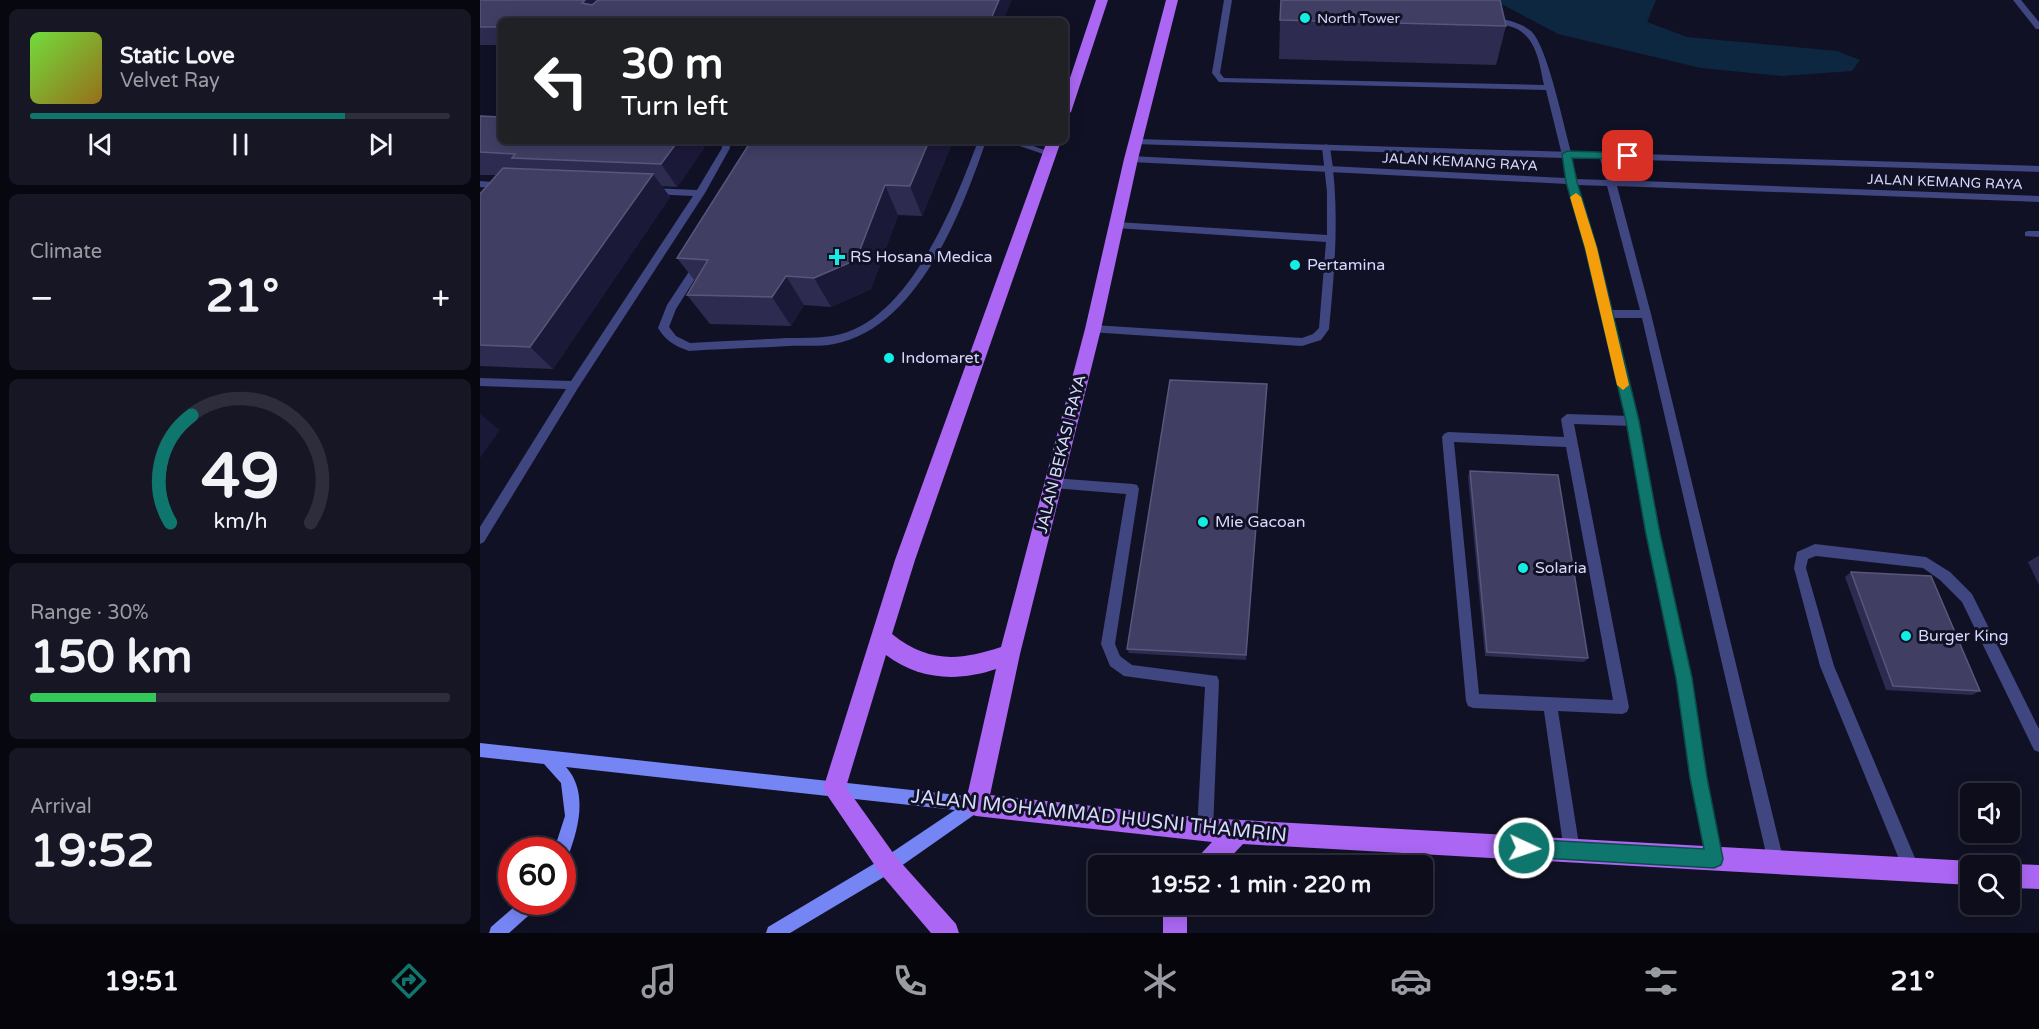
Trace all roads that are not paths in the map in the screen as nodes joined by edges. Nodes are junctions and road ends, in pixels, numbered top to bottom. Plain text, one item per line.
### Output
1 (1102, 0) edge
2 (1172, 0) edge
3 (1228, 0) edge
4 (2017, 0) edge
5 (1496, 20) edge
6 (2039, 27) edge
7 (1549, 87) junction
8 (1068, 103) edge
9 (1137, 142) junction
10 (726, 144) edge
11 (981, 144) edge
12 (1030, 144) edge
13 (1052, 147) edge
14 (1326, 147) junction
15 (1567, 154) junction
16 (1604, 155) junction
17 (1131, 159) junction
18 (1330, 169) junction
19 (2039, 169) edge
20 (1571, 182) junction
21 (1613, 183) junction
22 (480, 184) edge
23 (498, 185) junction
24 (510, 186) edge
25 (641, 191) edge
26 (700, 193) junction
27 (486, 199) edge
28 (2039, 199) edge
29 (1116, 225) junction
30 (2028, 234) dead end
31 (2039, 234) edge
32 (1332, 239) junction
33 (709, 249) edge
34 (1605, 314) junction
35 (1646, 314) junction
36 (1093, 328) junction
37 (480, 382) edge
38 (574, 385) junction
39 (1632, 421) junction
40 (1571, 442) junction
41 (1053, 483) junction
42 (482, 531) edge
43 (880, 638) junction
44 (1010, 654) junction
45 (1550, 704) junction
46 (2039, 746) edge
47 (480, 750) edge
48 (546, 757) junction
49 (834, 789) junction
50 (976, 805) junction
51 (1205, 830) junction
52 (1238, 832) junction
53 (566, 837) edge
54 (1572, 851) junction
55 (1216, 855) edge
56 (1714, 859) junction
57 (1776, 862) junction
58 (888, 865) junction
59 (1912, 870) junction
60 (1960, 872) edge
61 (2020, 876) edge
62 (2039, 877) edge
63 (517, 915) edge
64 (1175, 915) edge
65 (497, 933) edge
66 (774, 933) edge
67 (947, 933) edge
68 (1175, 933) edge

1 - 8 main road
2 - 9 main road, JALAN BEKASI RAYA
3 - 7 street
4 - 6 street
5 - 7 street
7 - 15 street
9 - 14 street, JALAN KEMANG RAYA
9 - 17 main road, JALAN BEKASI RAYA
10 - 26 street
11 - 33 street
12 - 13 street
13 - 43 main road
14 - 15 street, JALAN KEMANG RAYA
14 - 18 street
15 - 16 street, JALAN KEMANG RAYA
15 - 20 street
16 - 19 street, JALAN KEMANG RAYA
16 - 21 street
17 - 18 street, JALAN KEMANG RAYA
17 - 29 main road, JALAN BEKASI RAYA
18 - 20 street, JALAN KEMANG RAYA
18 - 32 street
20 - 21 street, JALAN KEMANG RAYA
20 - 34 street
21 - 28 street, JALAN KEMANG RAYA
21 - 35 street
22 - 23 street
23 - 24 street
23 - 27 street
25 - 26 street
26 - 38 street
29 - 32 street
29 - 36 main road, JALAN BEKASI RAYA
30 - 31 street
32 - 36 street
34 - 35 street
34 - 39 street
35 - 57 street
36 - 41 main road, JALAN BEKASI RAYA
37 - 38 street
38 - 42 street
39 - 40 street
39 - 56 street
40 - 45 street
40 - 45 street
41 - 44 main road, JALAN BEKASI RAYA
41 - 51 street
43 - 44 main road
43 - 49 main road
44 - 50 main road, JALAN BEKASI RAYA
45 - 54 street
46 - 59 street
47 - 48 street, JALAN MOHAMMAD HUSNI THAMRIN
48 - 49 street, JALAN MOHAMMAD HUSNI THAMRIN
48 - 53 street
49 - 50 street, JALAN MOHAMMAD HUSNI THAMRIN
49 - 58 main road
50 - 51 main road, JALAN MOHAMMAD HUSNI THAMRIN
50 - 58 street
51 - 52 main road, JALAN MOHAMMAD HUSNI THAMRIN
52 - 54 main road, JALAN MOHAMMAD HUSNI THAMRIN
52 - 55 main road
54 - 56 main road, JALAN MOHAMMAD HUSNI THAMRIN
56 - 57 main road, JALAN MOHAMMAD HUSNI THAMRIN
57 - 59 main road, JALAN MOHAMMAD HUSNI THAMRIN
58 - 66 street
58 - 67 main road
59 - 60 main road, JALAN MOHAMMAD HUSNI THAMRIN
61 - 62 main road
63 - 65 street
64 - 68 main road

